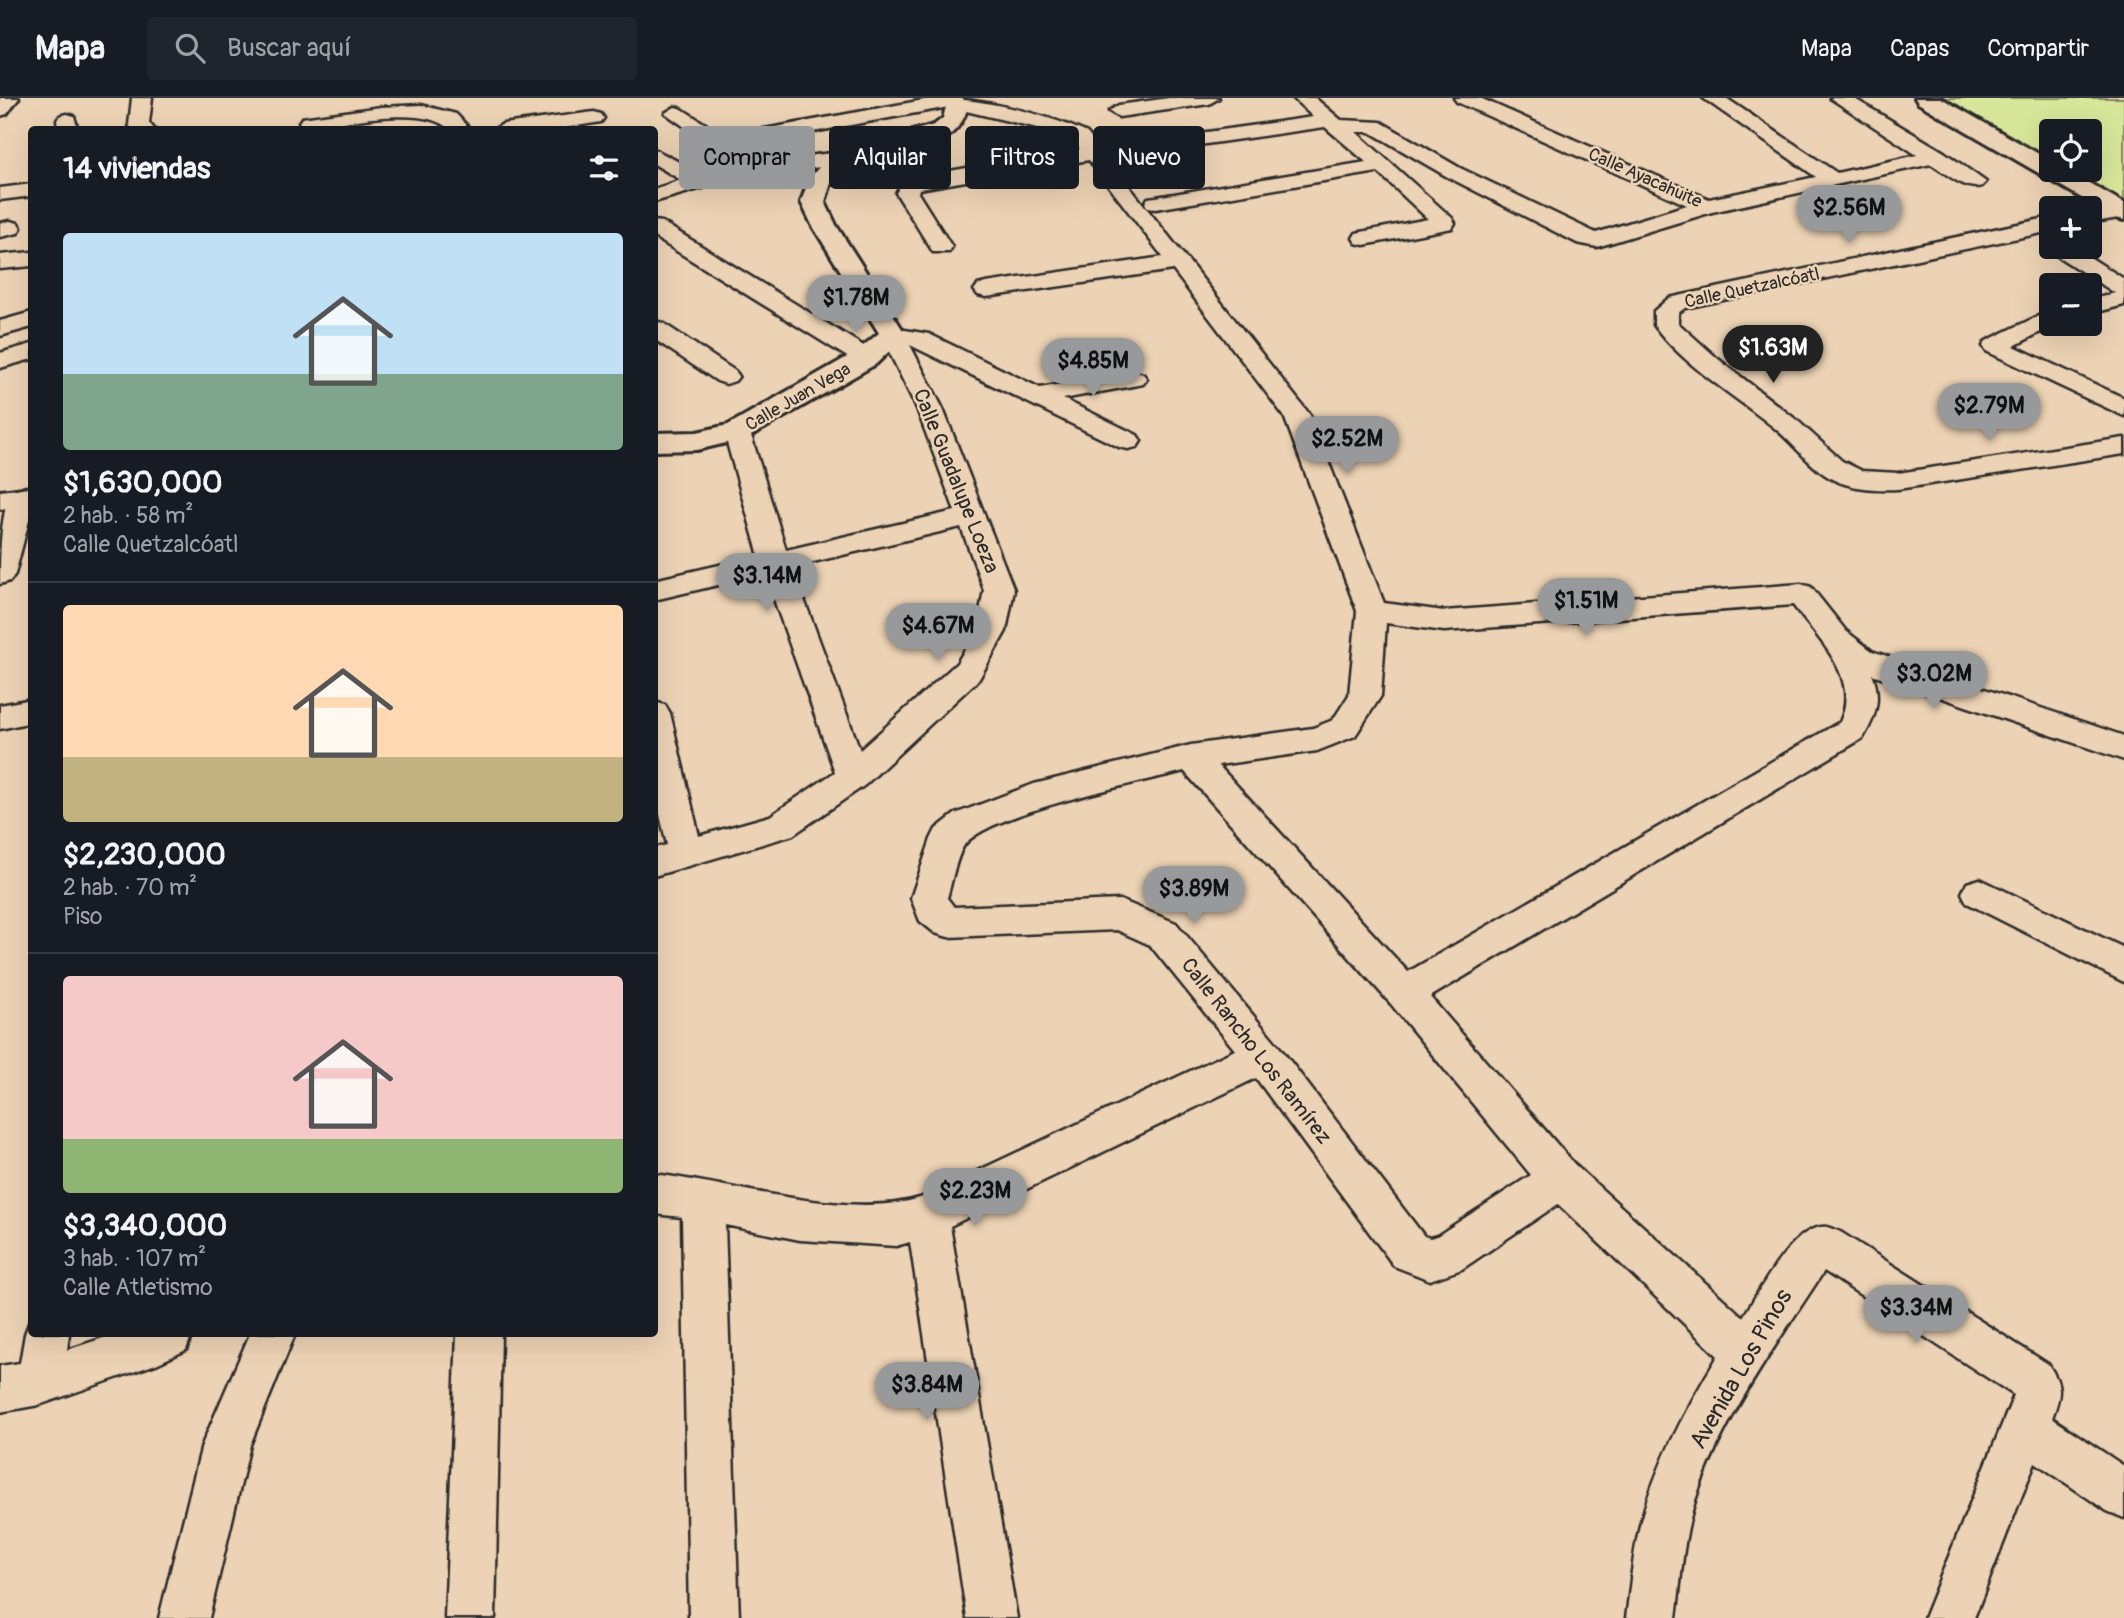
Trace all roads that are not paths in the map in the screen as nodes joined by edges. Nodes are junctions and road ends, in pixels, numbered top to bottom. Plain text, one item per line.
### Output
1 (9, 98) edge
2 (142, 98) edge
3 (1209, 98) edge
4 (1303, 98) edge
5 (1464, 98) edge
6 (1713, 98) edge
7 (1840, 98) edge
8 (1926, 98) edge
9 (951, 101) edge
10 (571, 105) dead end
11 (0, 110) edge
12 (1119, 111) dead end
13 (675, 113) dead end
14 (594, 118) junction
15 (309, 122) dead end
16 (1334, 123) junction
17 (140, 126) edge
18 (457, 126) edge
19 (533, 126) edge
20 (606, 126) edge
21 (946, 126) edge
22 (1205, 140) edge
23 (1093, 152) edge
24 (1093, 153) edge
25 (1937, 156) junction
26 (661, 165) edge
27 (1383, 165) junction
28 (829, 170) edge
29 (679, 173) edge
30 (1834, 180) junction
31 (1975, 182) dead end
32 (679, 186) edge
33 (1122, 189) edge
34 (28, 190) edge
35 (0, 194) edge
36 (658, 194) edge
37 (1156, 203) dead end
38 (1707, 206) junction
39 (2122, 212) edge
40 (2102, 215) edge
41 (2039, 226) edge
42 (658, 229) edge
43 (1364, 238) dead end
44 (941, 247) dead end
45 (28, 259) edge
46 (2078, 259) edge
47 (0, 262) edge
48 (1178, 262) junction
49 (2124, 289) edge
50 (986, 290) dead end
51 (2124, 298) edge
52 (28, 302) edge
53 (2102, 304) edge
54 (0, 305) edge
55 (28, 321) edge
56 (2039, 323) edge
57 (0, 329) edge
58 (658, 331) edge
59 (893, 335) junction
60 (28, 352) edge
61 (866, 358) junction
62 (0, 361) edge
63 (726, 376) dead end
64 (1134, 379) dead end
65 (1037, 396) junction
66 (2124, 408) edge
67 (737, 432) junction
68 (1128, 441) dead end
69 (658, 442) edge
70 (2124, 446) edge
71 (18, 498) edge
72 (971, 516) junction
73 (776, 564) junction
74 (0, 574) edge
75 (658, 589) edge
76 (1372, 611) junction
77 (1844, 649) junction
78 (28, 711) edge
79 (0, 717) edge
80 (2124, 748) edge
81 (658, 749) edge
82 (1191, 757) junction
83 (853, 776) junction
84 (670, 858) edge
85 (1980, 893) dead end
86 (2124, 967) edge
87 (1404, 993) junction
88 (1263, 1056) junction
89 (1560, 1179) junction
90 (658, 1194) edge
91 (703, 1200) junction
92 (927, 1216) junction
93 (45, 1337) edge
94 (165, 1337) edge
95 (272, 1337) edge
96 (479, 1337) edge
97 (1746, 1351) junction
98 (20, 1385) edge
99 (2026, 1428) junction
100 (2124, 1494) edge
101 (184, 1618) edge
102 (470, 1618) edge
103 (714, 1618) edge
104 (992, 1618) edge
105 (1651, 1618) edge
106 (1949, 1618) edge

1 - 11 street
2 - 17 street
3 - 12 street
4 - 16 street
5 - 38 street, Calle Ayacahuite
6 - 30 street
7 - 25 street
8 - 39 street
9 - 13 street
9 - 21 street
9 - 23 street
10 - 14 street
14 - 19 street
14 - 20 street
15 - 18 street
16 - 22 street
16 - 27 street
16 - 38 street
24 - 44 street
25 - 30 street, Calle Ayacahuite
25 - 31 street
26 - 29 street
27 - 37 street
27 - 43 street
28 - 59 street
30 - 38 street, Calle Ayacahuite
32 - 36 street
33 - 48 street
34 - 35 street
39 - 40 street
41 - 70 street, Calle Quetzalcóatl
42 - 61 street
45 - 47 street
46 - 49 street
48 - 50 street
48 - 76 street
51 - 53 street
52 - 54 street
55 - 57 street
56 - 66 street
58 - 63 street
59 - 61 street, Calle Juan Vega
59 - 65 street
59 - 72 street, Calle Guadalupe Loeza
60 - 62 street
61 - 67 street, Calle Juan Vega
64 - 65 street
65 - 68 street
67 - 69 street, Calle Juan Vega
67 - 73 street
71 - 74 street
72 - 73 street
72 - 83 street, Calle Guadalupe Loeza
73 - 75 street
73 - 83 street
76 - 77 street
76 - 82 street
77 - 80 street
77 - 87 street
78 - 79 street
81 - 84 street
82 - 87 street
82 - 88 street, Calle Rancho Los Ramírez
83 - 84 street, Calle Guadalupe Loeza
85 - 86 street
87 - 89 street
88 - 89 street, Calle Rancho Los Ramírez
88 - 92 street
89 - 97 street
90 - 91 street
91 - 92 street
91 - 103 street
92 - 104 street
93 - 98 street
94 - 98 street
95 - 101 street
96 - 102 street
97 - 99 street, Avenida Los Pinos
97 - 105 street, Avenida Los Pinos
99 - 100 street
99 - 106 street

